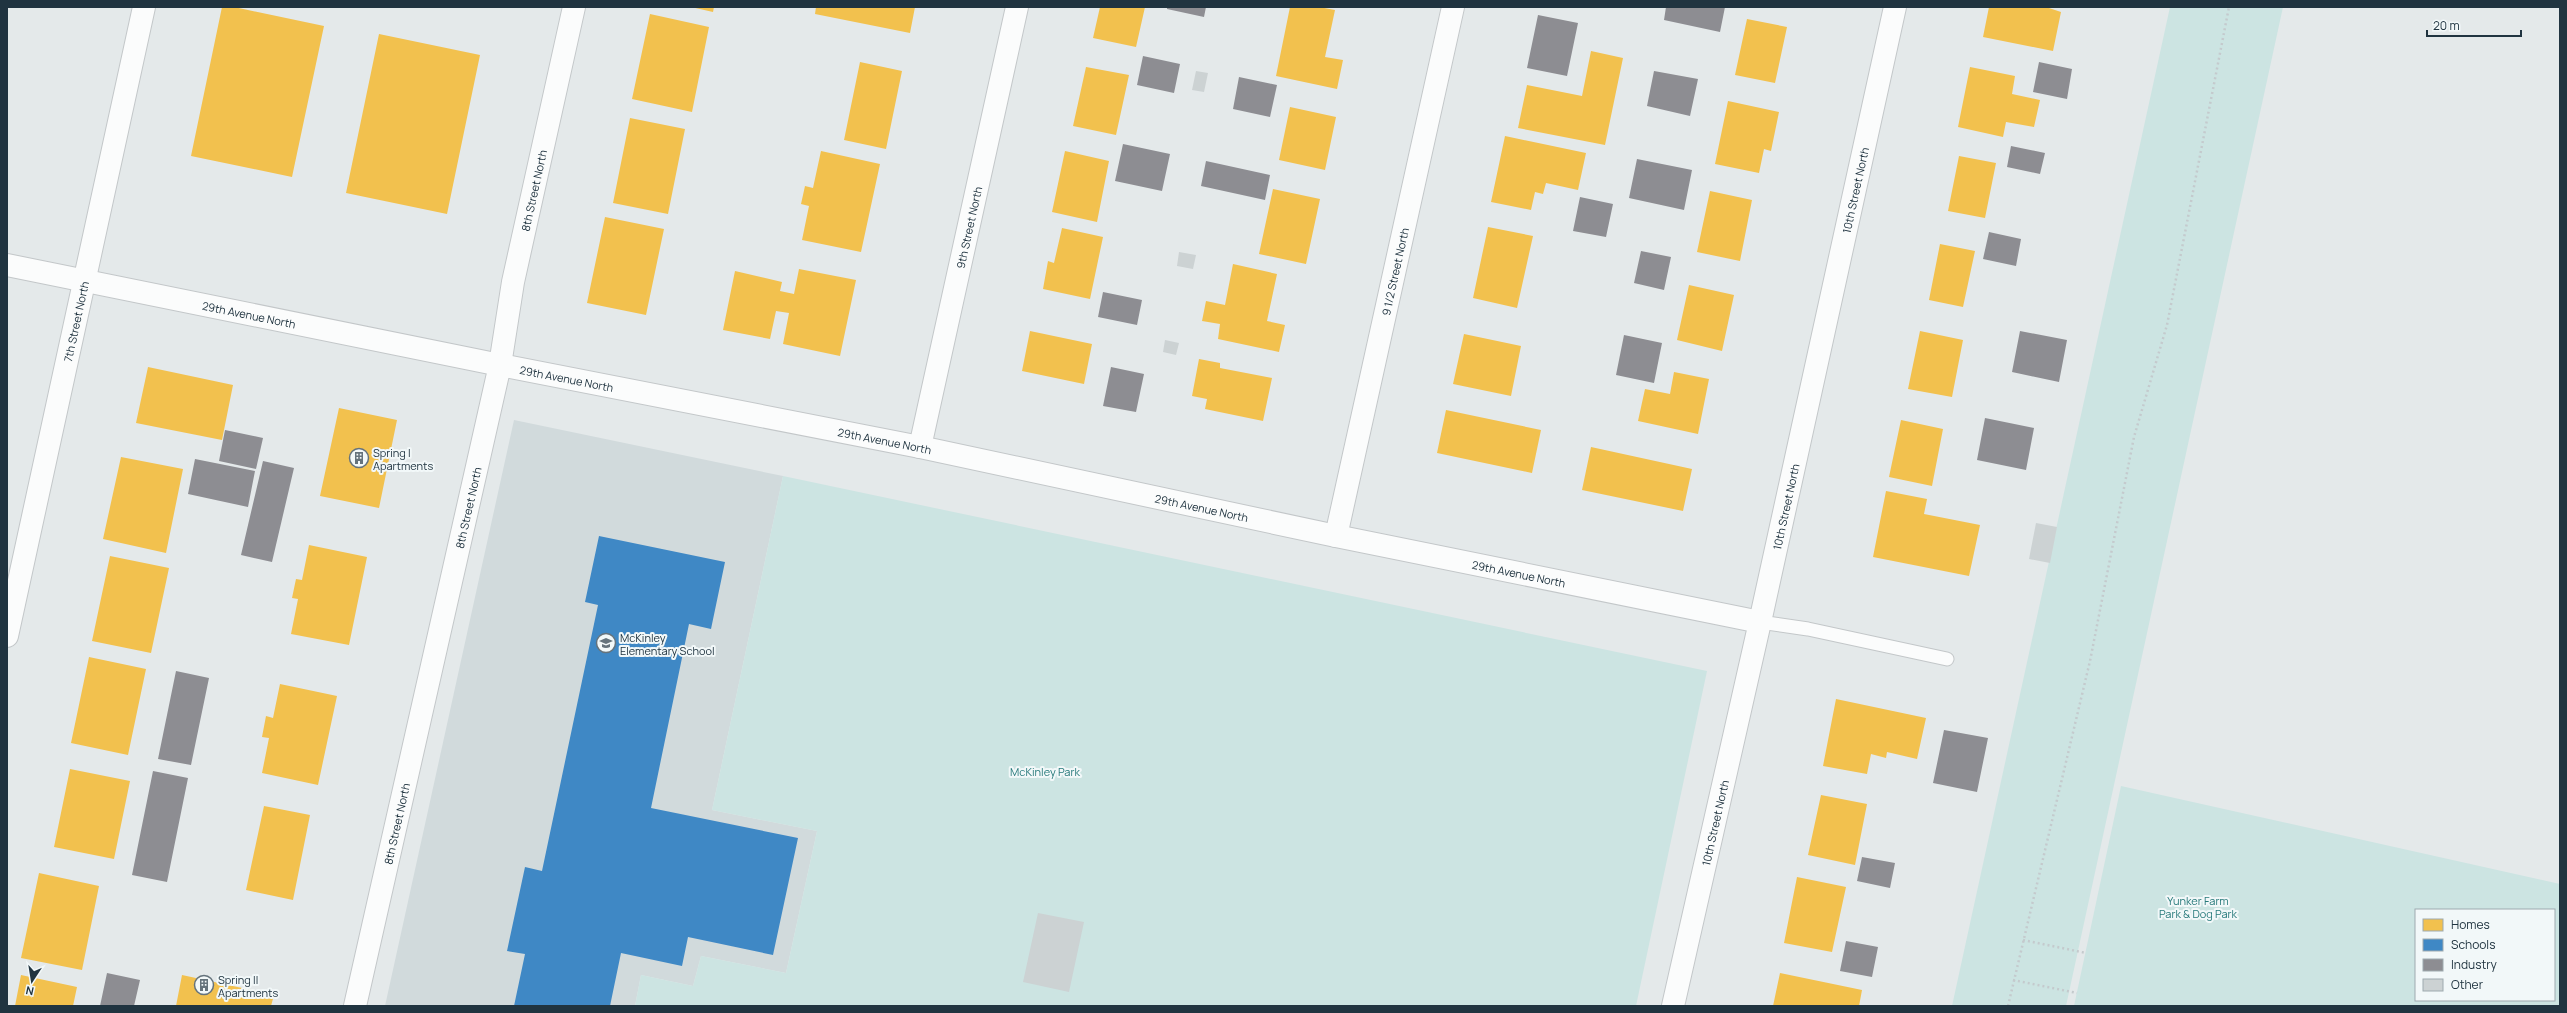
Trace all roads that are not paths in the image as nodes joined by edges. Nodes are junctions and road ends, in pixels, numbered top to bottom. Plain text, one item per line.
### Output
1 (144, 7) edge
2 (574, 7) edge
3 (1017, 7) edge
4 (1453, 7) edge
5 (1895, 7) edge
6 (7, 265) edge
7 (84, 280) junction
8 (500, 365) junction
9 (920, 447) junction
10 (1336, 536) junction
11 (1760, 622) junction
12 (7, 636) edge
13 (1947, 659) dead end
14 (355, 1006) edge
15 (1673, 1006) edge

1 - 7 street, 7th Street North
2 - 8 street, 8th Street North
3 - 9 street, 9th Street North
4 - 10 street, 9 1/2 Street North
5 - 11 street, 10th Street North
6 - 7 street, 29th Avenue North
7 - 8 street, 29th Avenue North
7 - 12 street, 7th Street North
8 - 9 street, 29th Avenue North
8 - 14 street, 8th Street North
9 - 10 street, 29th Avenue North
10 - 11 street, 29th Avenue North
11 - 13 lane
11 - 15 street, 10th Street North

